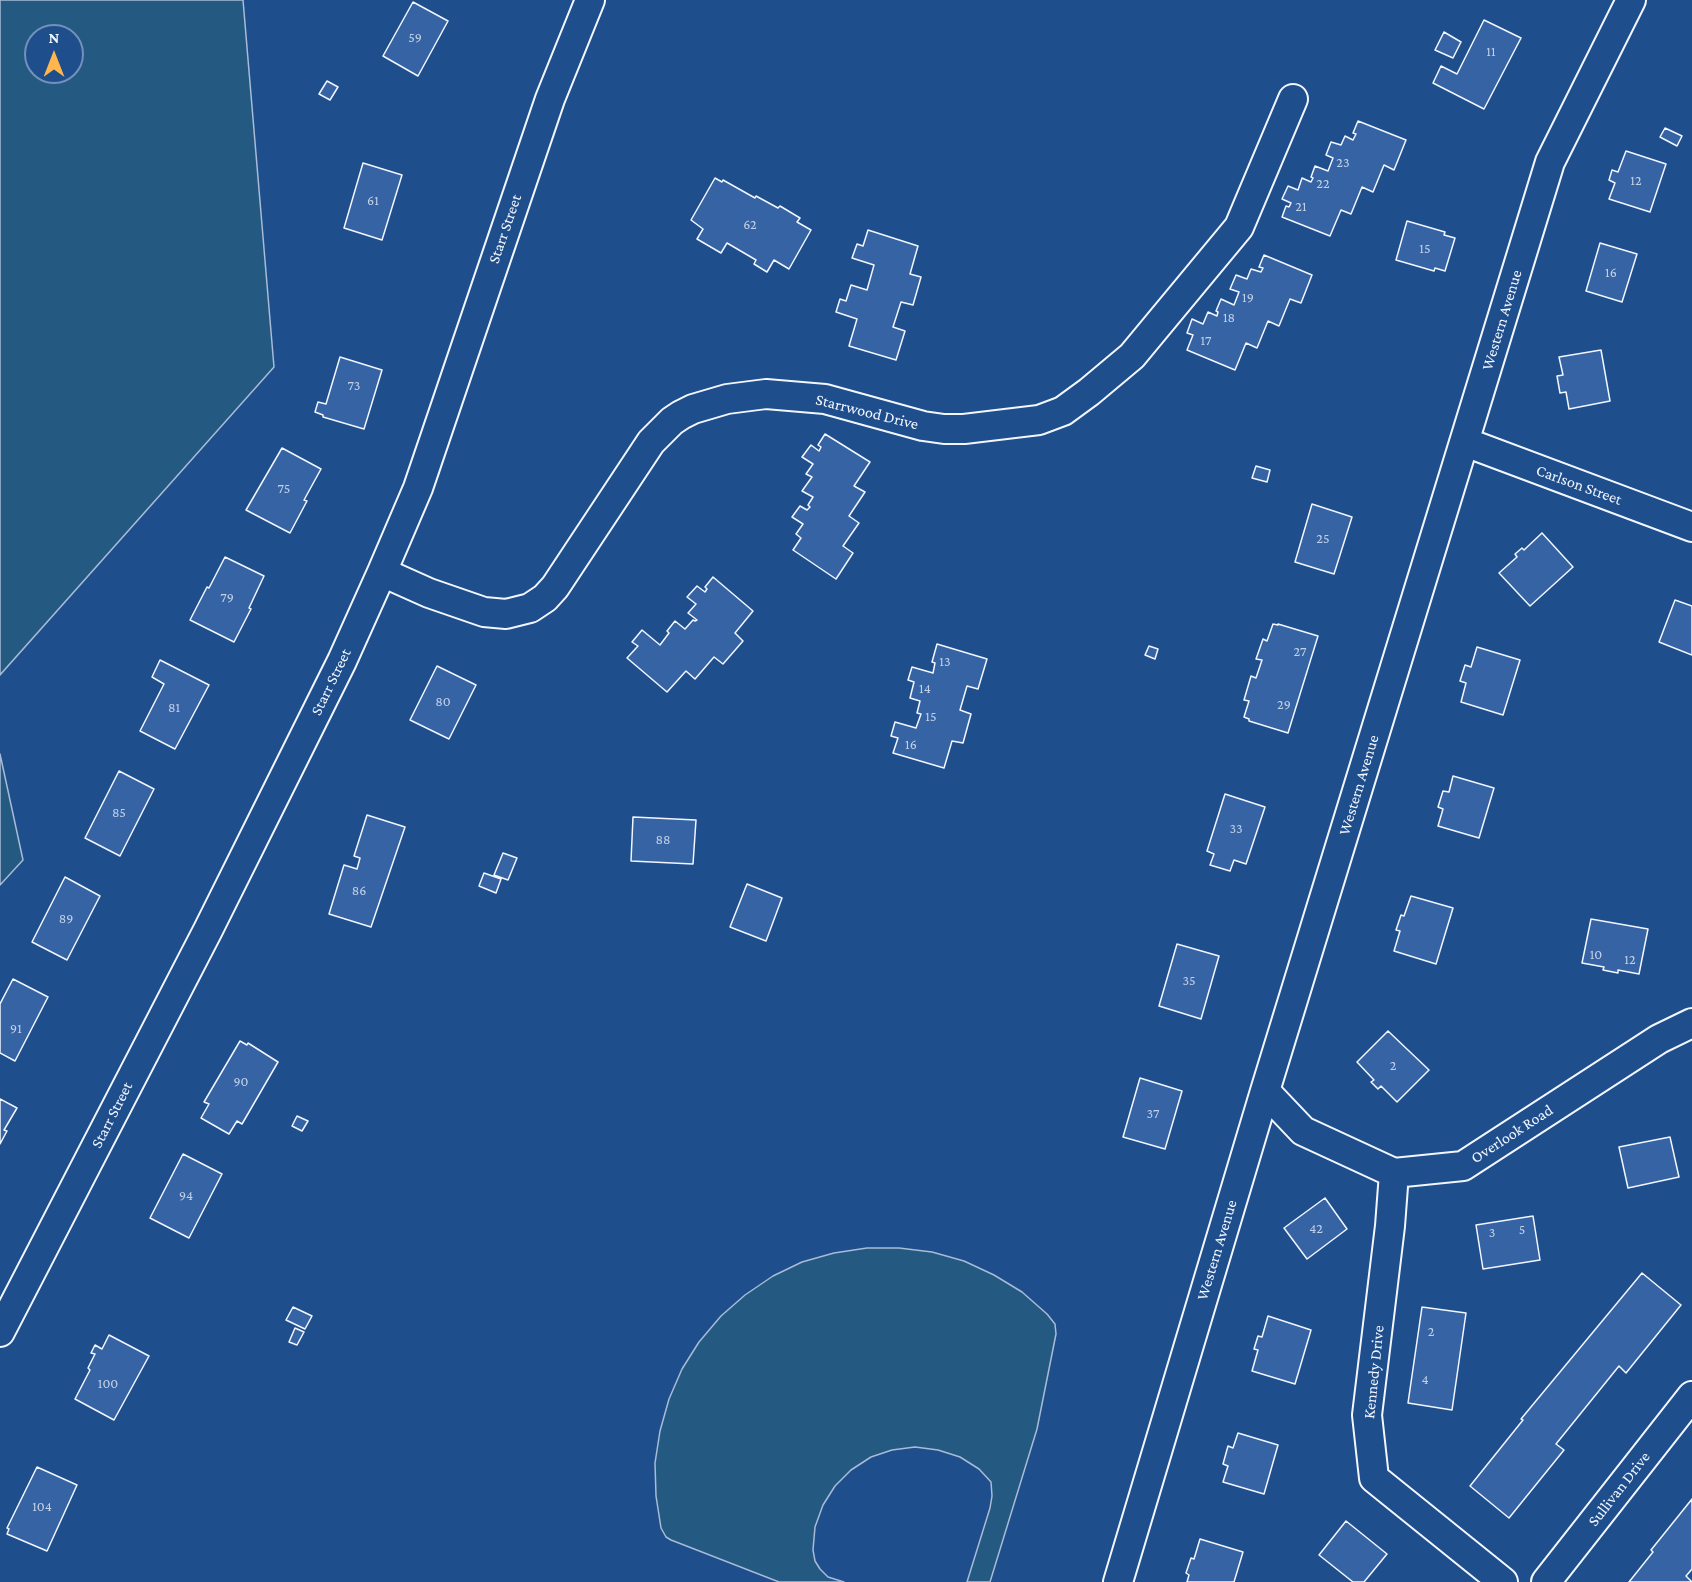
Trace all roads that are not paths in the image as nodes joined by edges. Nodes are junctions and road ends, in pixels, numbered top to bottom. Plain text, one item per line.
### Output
1 (590, 0) edge
2 (1631, 0) edge
3 (1293, 99) dead end
4 (1465, 442) junction
5 (1692, 527) edge
6 (382, 572) junction
7 (1692, 1023) edge
8 (1265, 1091) junction
9 (1394, 1173) junction
10 (0, 1332) edge
11 (1692, 1396) edge
12 (1118, 1582) edge
13 (1503, 1582) edge
14 (1546, 1582) edge

1 - 6 street, Starr Street
2 - 4 street, Western Avenue
3 - 6 street, Starrwood Drive
4 - 5 street, Carlson Street
4 - 8 street, Western Avenue
6 - 10 street, Starr Street
7 - 9 street, Overlook Road
8 - 9 street
8 - 12 street, Western Avenue
9 - 13 street, Kennedy Drive
11 - 14 street, Sullivan Drive

